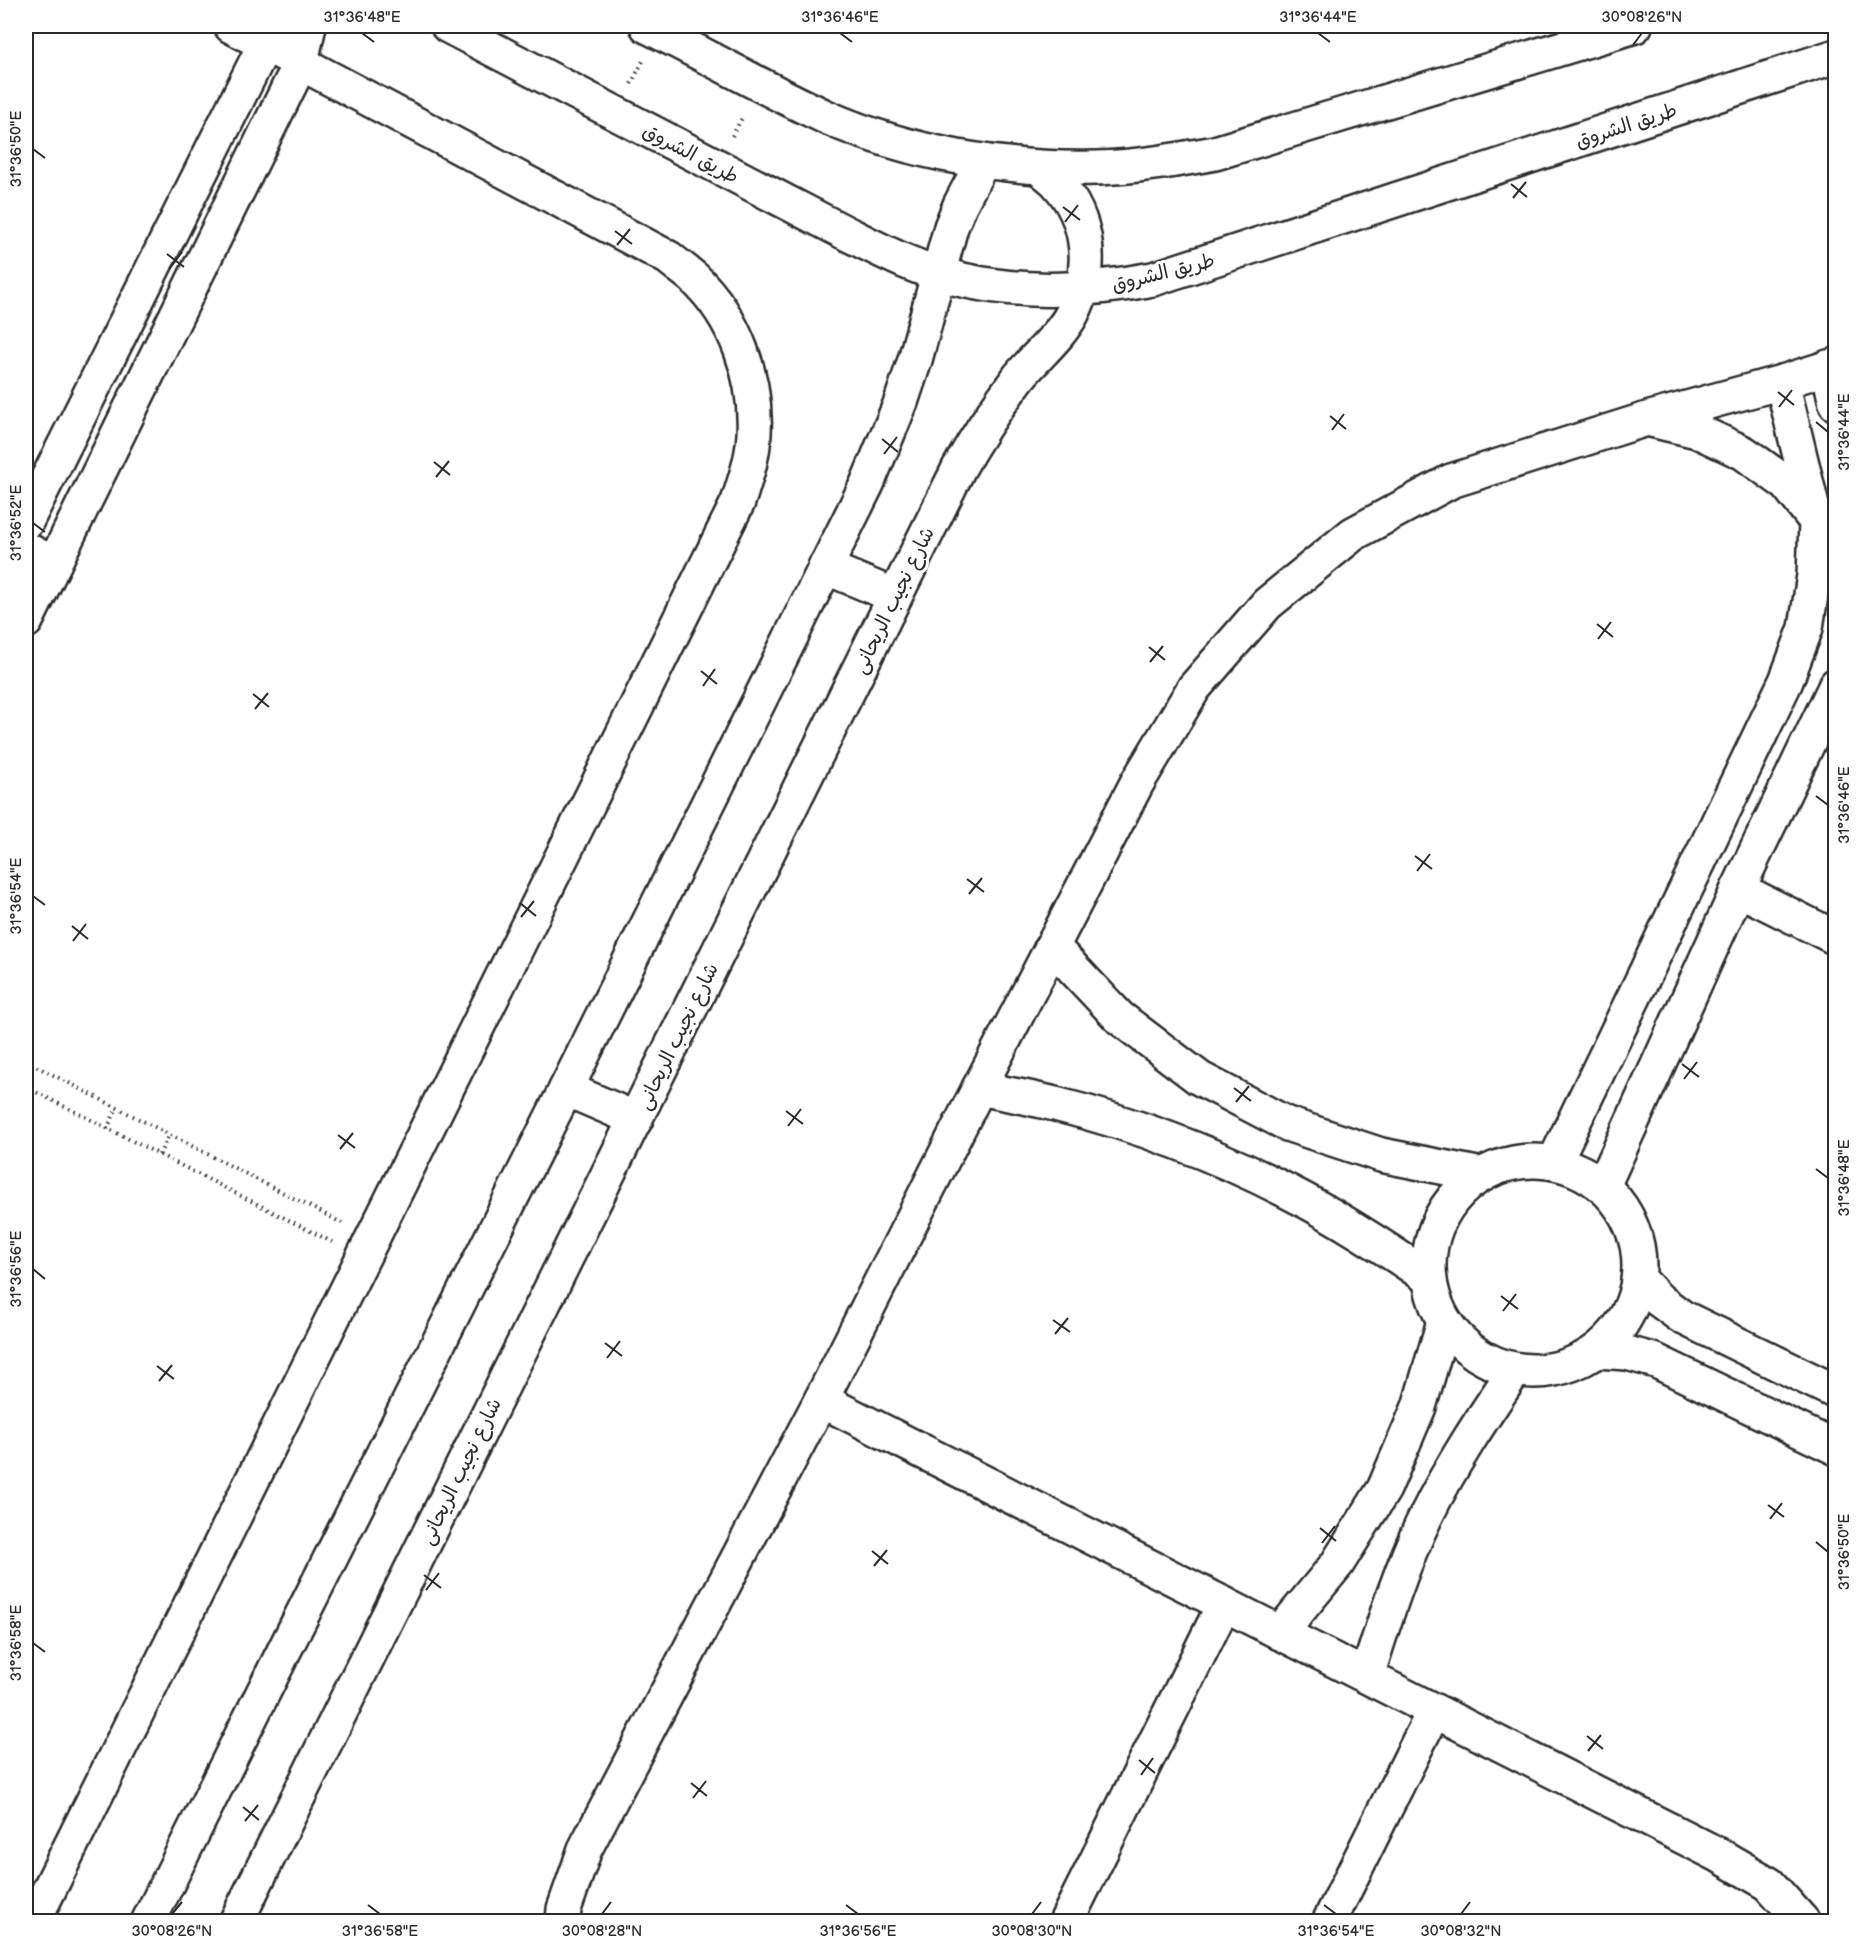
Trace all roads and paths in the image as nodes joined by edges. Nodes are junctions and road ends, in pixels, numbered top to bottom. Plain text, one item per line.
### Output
1 (231, 26) edge
2 (309, 26) edge
3 (448, 26) edge
4 (1635, 26) edge
5 (653, 29) edge
6 (272, 35) edge
7 (1836, 56) edge
8 (301, 62) junction
9 (761, 84) junction
10 (615, 113) junction
11 (983, 161) junction
12 (716, 166) junction
13 (1040, 168) junction
14 (939, 273) junction
15 (1083, 289) junction
16 (1832, 366) edge
17 (1782, 382) junction
18 (1836, 404) edge
19 (1647, 419) junction
20 (26, 522) edge
21 (1816, 522) junction
22 (40, 556) edge
23 (825, 567) junction
24 (896, 596) junction
25 (26, 621) edge
26 (1836, 685) edge
27 (1738, 889) junction
28 (1836, 938) edge
29 (1052, 946) junction
30 (26, 1062) edge
31 (26, 1087) edge
32 (979, 1088) junction
33 (566, 1089) junction
34 (117, 1108) junction
35 (636, 1119) junction
36 (107, 1129) junction
37 (169, 1135) junction
38 (159, 1155) junction
39 (1554, 1163) junction
40 (1482, 1175) junction
41 (1603, 1186) junction
42 (367, 1247) junction
43 (1429, 1278) junction
44 (1639, 1279) junction
45 (1444, 1321) junction
46 (1597, 1351) junction
47 (1515, 1370) junction
48 (1836, 1392) edge
49 (821, 1400) junction
50 (1836, 1448) edge
51 (1224, 1604) junction
52 (1280, 1633) junction
53 (1367, 1676) junction
54 (1434, 1711) junction
55 (33, 1922) edge
56 (148, 1922) edge
57 (236, 1922) edge
58 (563, 1922) edge
59 (1066, 1922) edge
60 (1329, 1922) edge
61 (1803, 1922) edge

1 - 6 street
2 - 8 street
3 - 10 street, طريق الشروق
4 - 13 street
5 - 9 street
5 - 10 path
6 - 8 street
6 - 20 street
7 - 15 street, طريق الشروق
8 - 22 street
8 - 42 street
9 - 11 street
9 - 12 path
10 - 12 street, طريق الشروق
11 - 13 street
11 - 14 street
12 - 14 street, طريق الشروق
13 - 15 street, شارع نجيب الريحانى
14 - 15 street, طريق الشروق
14 - 23 street
15 - 24 street, شارع نجيب الريحانى
16 - 17 street
16 - 18 street
17 - 19 street
17 - 21 street
19 - 21 street
19 - 29 street
21 - 39 street
22 - 25 street
23 - 24 street
23 - 33 street
24 - 35 street, شارع نجيب الريحانى
26 - 27 street
27 - 28 street
27 - 41 street
29 - 32 street
29 - 40 street
30 - 34 path
31 - 36 path
32 - 43 street
32 - 49 street
33 - 35 street
33 - 56 street
34 - 36 path
34 - 37 path
35 - 57 street, شارع نجيب الريحانى
36 - 38 path
37 - 38 path
37 - 42 path
38 - 42 path
39 - 40 street
39 - 41 street
40 - 43 street
41 - 44 street
42 - 55 street
43 - 45 street
44 - 46 street
44 - 48 street
45 - 47 street
45 - 52 street
46 - 47 street
46 - 50 street
47 - 53 street
49 - 51 street
49 - 58 street
51 - 52 street
51 - 59 street
52 - 53 street
53 - 54 street
54 - 60 street
54 - 61 street

